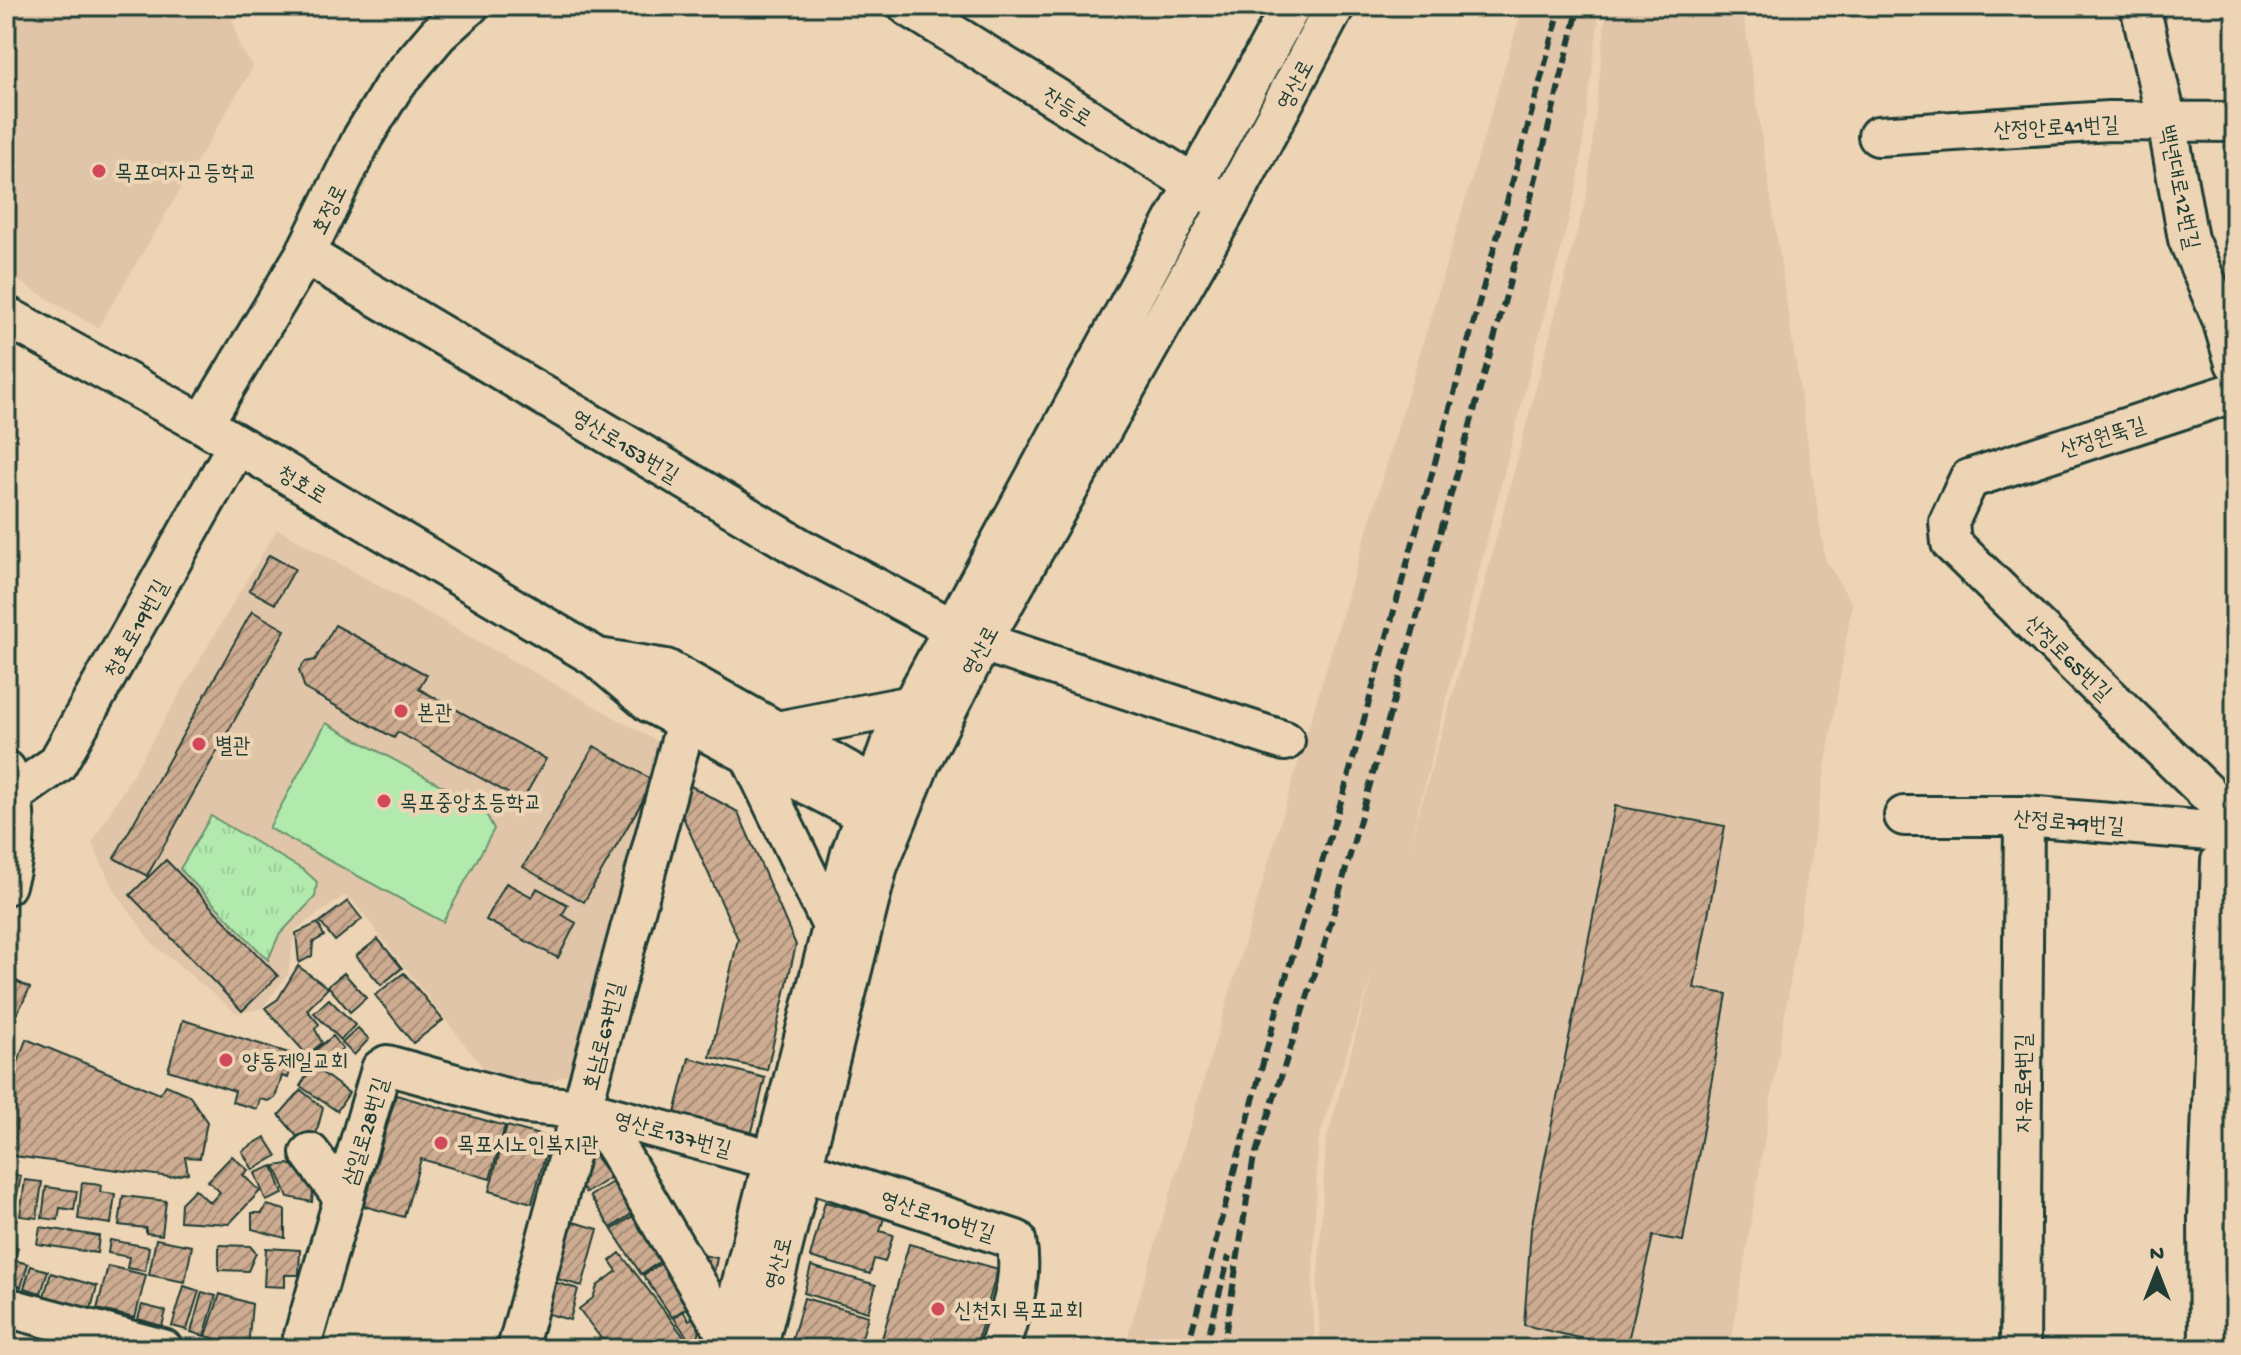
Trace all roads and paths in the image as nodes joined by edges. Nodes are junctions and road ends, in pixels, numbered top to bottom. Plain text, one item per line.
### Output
1 (908, 6) edge
2 (1291, 6) edge
3 (1335, 6) edge
4 (2140, 6) edge
5 (462, 8) edge
6 (2167, 122) junction
7 (2235, 122) edge
8 (1878, 136) dead end
9 (1194, 185) junction
10 (1229, 205) junction
11 (305, 254) junction
12 (6, 316) edge
13 (2229, 317) edge
14 (2235, 363) edge
15 (2235, 392) edge
16 (203, 424) junction
17 (237, 445) junction
18 (1969, 479) joint
19 (967, 635) junction
20 (596, 657) junction
21 (912, 705) junction
22 (686, 722) junction
23 (1285, 741) dead end
24 (764, 744) junction
25 (10, 782) edge
26 (884, 808) junction
27 (1904, 816) dead end
28 (2024, 816) junction
29 (2235, 820) edge
30 (2235, 833) edge
31 (2235, 847) edge
32 (6, 885) edge
33 (832, 926) junction
34 (387, 1065) joint
35 (583, 1109) junction
36 (310, 1153) dead end
37 (787, 1165) junction
38 (344, 1199) junction
39 (6, 1307) edge
40 (79, 1337) edge
41 (737, 1345) edge
42 (163, 1349) edge
43 (300, 1349) edge
44 (517, 1349) edge
45 (999, 1349) edge
46 (2020, 1349) edge
47 (2209, 1349) edge

1 - 9 street, 잔등로
2 - 9 street, 영산로
3 - 10 street, 영산로
4 - 6 street, 백년대로12번길
5 - 11 street, 호정로
6 - 7 street, 산정안로41번길
6 - 8 street, 산정안로41번길
6 - 13 street, 백년대로12번길
9 - 10 street, 잔등로
9 - 19 street, 영산로
10 - 19 street, 영산로
11 - 16 street, 호정로
11 - 19 street, 영산로153번길
12 - 16 street, 청호로
13 - 14 street, 백년대로12번길
15 - 18 street, 산정원뚝길
16 - 17 street, 청호로
17 - 20 street, 청호로
17 - 25 street, 청호로19번길
18 - 29 street, 산정로65번길
19 - 21 street, 영산로
19 - 23 street, 영산로153번길
19 - 26 street, 영산로
20 - 22 street, 청호로
20 - 24 street, 청호로
21 - 24 street
21 - 26 street, 영산로
22 - 24 street, 청호로
22 - 35 street, 호남로67번길
24 - 26 street, 청호로
24 - 33 street
25 - 32 street
26 - 33 street, 영산로
26 - 37 street, 영산로
27 - 28 street, 산정로79번길
28 - 30 street, 산정로79번길
28 - 46 street, 자유로9번길
31 - 47 street
33 - 37 street, 영산로
34 - 35 street, 영산로137번길
34 - 38 street, 삼일로28번길
35 - 37 street, 영산로137번길
35 - 41 street
35 - 44 street, 호남로67번길
36 - 38 street
37 - 41 street, 영산로
37 - 45 street, 영산로110번길
38 - 43 street, 삼일로28번길
39 - 40 street
40 - 42 street

